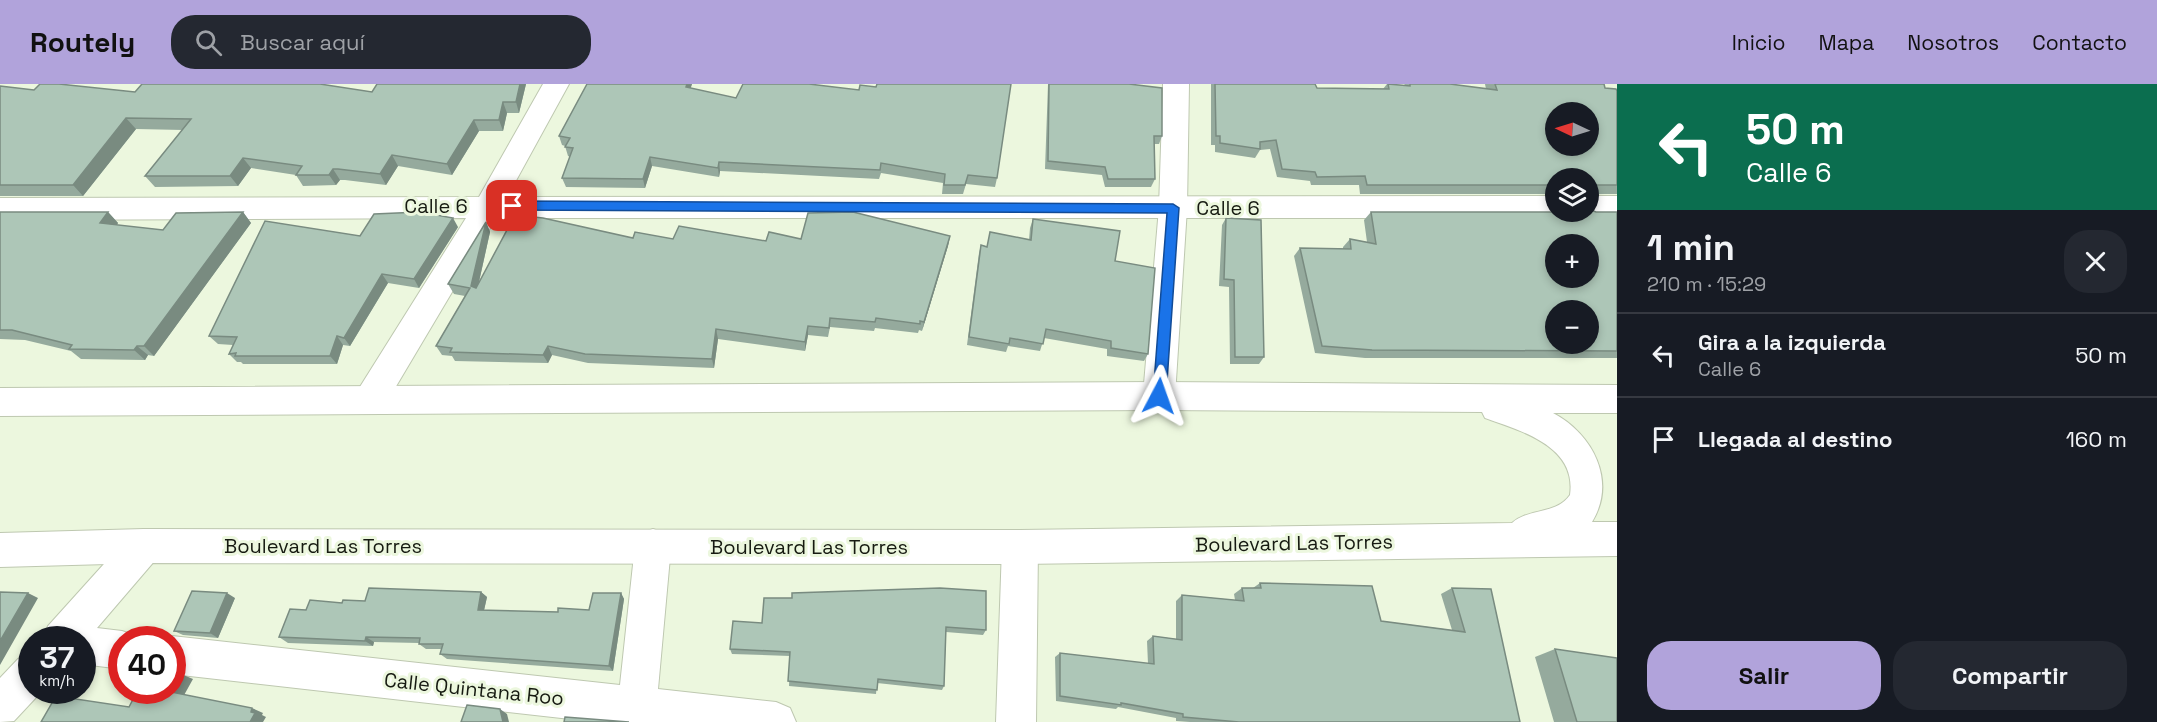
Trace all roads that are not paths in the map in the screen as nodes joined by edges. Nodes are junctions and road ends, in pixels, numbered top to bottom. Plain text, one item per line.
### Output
1 (556, 84) edge
2 (1176, 84) edge
3 (488, 206) junction
4 (1545, 207) edge
5 (1599, 207) edge
6 (1617, 207) edge
7 (1173, 208) junction
8 (0, 209) edge
9 (1159, 396) junction
10 (1451, 398) junction
11 (1617, 399) edge
12 (370, 400) junction
13 (0, 402) edge
14 (1617, 539) edge
15 (1502, 540) junction
16 (144, 546) junction
17 (653, 546) junction
18 (1020, 547) junction
19 (0, 550) edge
20 (73, 626) edge
21 (186, 657) edge
22 (18, 688) edge
23 (0, 707) edge
24 (637, 707) junction
25 (776, 722) edge
26 (1016, 722) edge

1 - 3 street
2 - 7 street
3 - 7 street, Calle 6
3 - 8 street, Calle 6
3 - 12 street
4 - 7 street, Calle 6
5 - 6 street
7 - 9 street
9 - 10 street
9 - 12 street
10 - 11 street
10 - 15 street
12 - 13 street
14 - 15 street, Boulevard Las Torres
15 - 18 street, Boulevard Las Torres
16 - 17 street, Boulevard Las Torres
16 - 19 street, Boulevard Las Torres
16 - 20 street
17 - 18 street, Boulevard Las Torres
17 - 24 street
18 - 26 street
21 - 24 street, Calle Quintana Roo
22 - 23 street
24 - 25 street, Calle Quintana Roo

